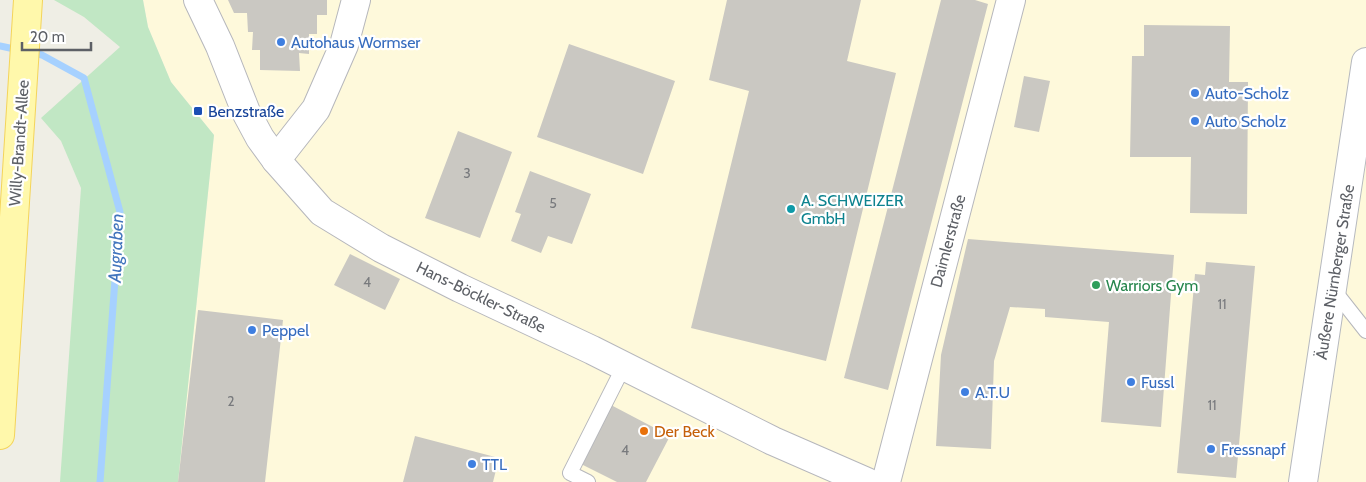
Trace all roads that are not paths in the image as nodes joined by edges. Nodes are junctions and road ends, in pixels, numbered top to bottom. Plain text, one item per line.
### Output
1 (28, 0) edge
2 (198, 0) edge
3 (356, 0) edge
4 (1011, 0) edge
5 (1366, 62) edge
6 (276, 160) junction
7 (1333, 289) junction
8 (1366, 330) edge
9 (624, 366) junction
10 (0, 435) edge
11 (1307, 478) edge
12 (588, 482) edge
13 (867, 482) edge
14 (886, 482) edge

1 - 10 main road, Willy-Brandt-Allee
2 - 6 street, Hans-Böckler-Straße
3 - 6 street
4 - 14 street, Daimlerstraße
5 - 7 street, Äußere Nürnberger Straße
6 - 9 street, Hans-Böckler-Straße
7 - 8 lane
7 - 11 street, Äußere Nürnberger Straße
9 - 12 lane
9 - 13 street, Hans-Böckler-Straße

